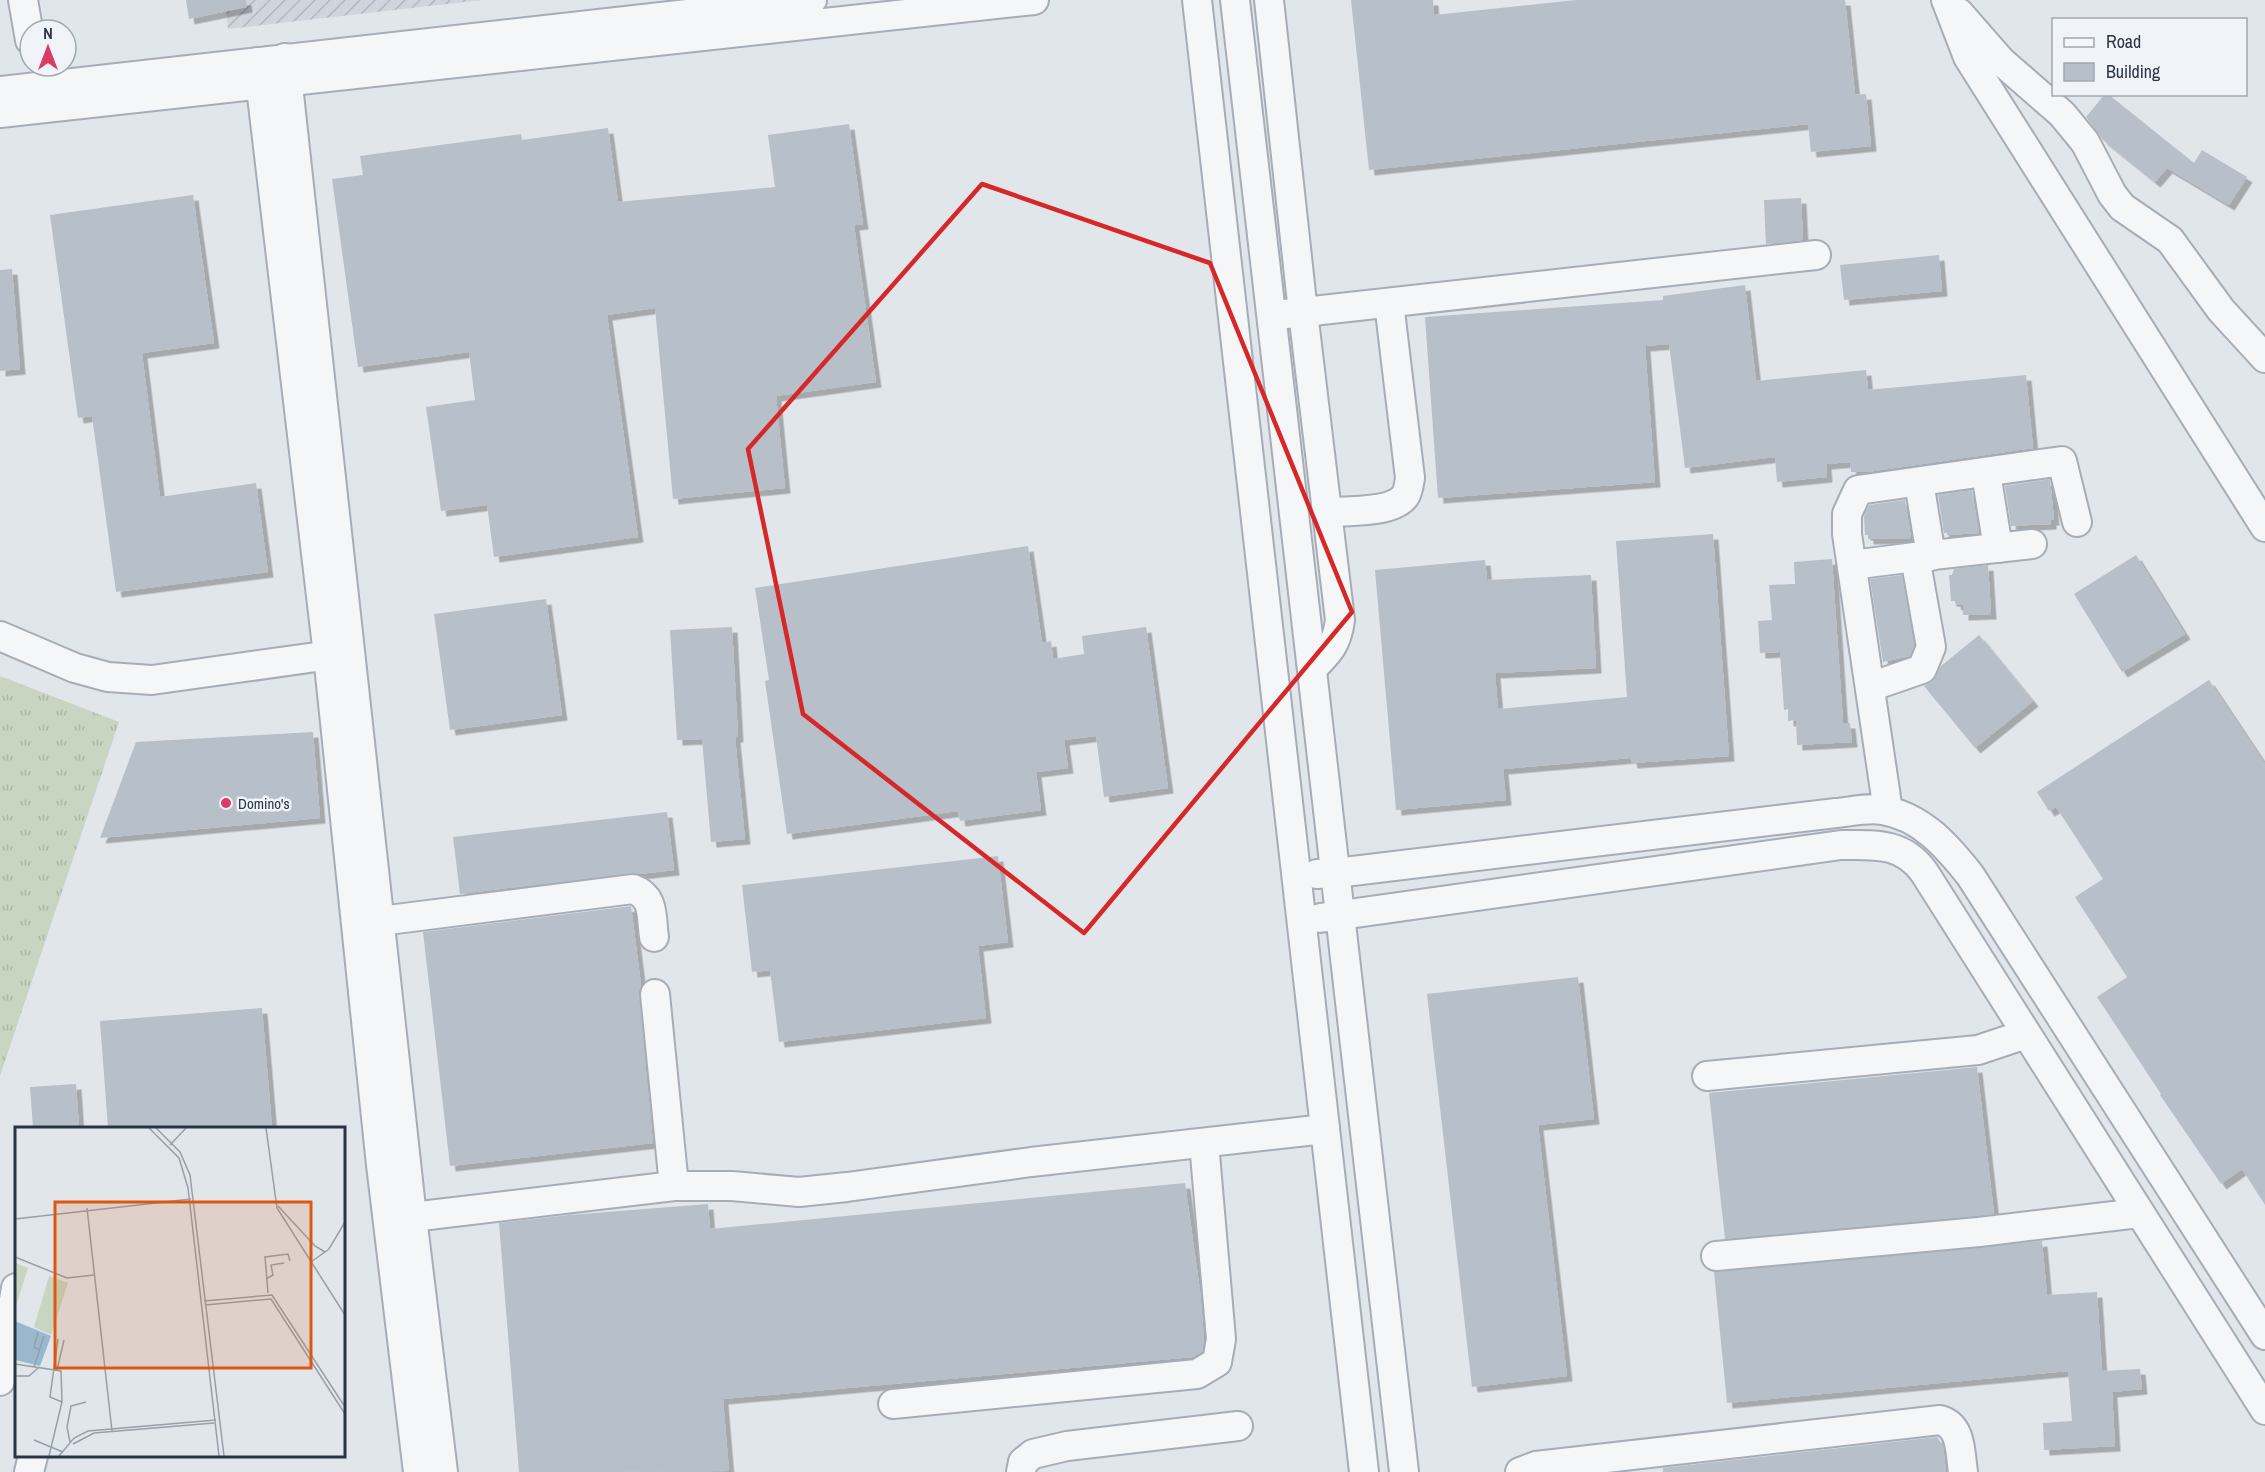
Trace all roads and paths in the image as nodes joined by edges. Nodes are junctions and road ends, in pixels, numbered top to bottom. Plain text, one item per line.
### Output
1 (23, 0) edge
2 (812, 0) edge
3 (1034, 0) edge
4 (1197, 0) edge
5 (1235, 0) edge
6 (1269, 0) edge
7 (1947, 0) edge
8 (26, 18) edge
9 (273, 72) junction
10 (78, 75) edge
11 (31, 78) edge
12 (0, 91) edge
13 (0, 113) edge
14 (1816, 255) dead end
15 (1389, 303) junction
16 (1303, 312) junction
17 (1272, 315) junction
18 (2265, 358) edge
19 (1986, 473) junction
20 (1919, 482) junction
21 (1328, 512) junction
22 (2077, 522) dead end
23 (2265, 527) edge
24 (2032, 544) dead end
25 (1998, 548) junction
26 (1923, 557) junction
27 (1852, 565) junction
28 (0, 636) edge
29 (339, 654) junction
30 (1312, 669) junction
31 (1870, 687) junction
32 (1896, 813) junction
33 (1896, 849) junction
34 (1336, 873) junction
35 (1297, 874) junction
36 (1340, 915) junction
37 (380, 921) junction
38 (1302, 921) junction
39 (654, 937) dead end
40 (655, 994) dead end
41 (2026, 1034) junction
42 (1707, 1076) dead end
43 (1326, 1130) junction
44 (1204, 1143) junction
45 (674, 1186) junction
46 (2139, 1213) junction
47 (412, 1217) junction
48 (1716, 1256) dead end
49 (15, 1294) edge
50 (2265, 1335) edge
51 (0, 1381) edge
52 (893, 1404) dead end
53 (2265, 1410) edge
54 (1238, 1426) dead end
55 (33, 1457) edge
56 (29, 1472) edge
57 (417, 1472) edge
58 (443, 1472) edge
59 (1021, 1472) edge
60 (1364, 1472) edge
61 (1404, 1472) edge
62 (1520, 1472) edge
63 (1963, 1472) edge

1 - 8 street
2 - 9 street
3 - 9 street
4 - 35 street
5 - 17 street
6 - 16 street
7 - 18 street
7 - 23 street
9 - 10 street
9 - 13 street
9 - 29 street
11 - 12 street
14 - 15 street
15 - 16 street
15 - 21 street
16 - 17 street
16 - 21 street
17 - 30 street
19 - 20 street
19 - 22 street
19 - 25 street
20 - 26 street
20 - 27 street
21 - 30 street
24 - 25 street
25 - 26 street
26 - 27 street
26 - 31 street
27 - 31 street
28 - 29 street
29 - 37 street
29 - 57 street
30 - 34 street
31 - 32 street
32 - 33 street
32 - 34 street
32 - 50 street
33 - 36 street
33 - 41 street
34 - 35 street
34 - 36 street
35 - 38 street
36 - 38 street
36 - 61 street
37 - 39 street
37 - 47 street
38 - 43 street
40 - 45 street
41 - 42 street
41 - 46 street
43 - 44 street
43 - 60 street
44 - 45 street
44 - 52 street
45 - 47 street
46 - 48 street
46 - 53 street
47 - 58 street
49 - 51 street
54 - 59 street
55 - 56 street
62 - 63 street

